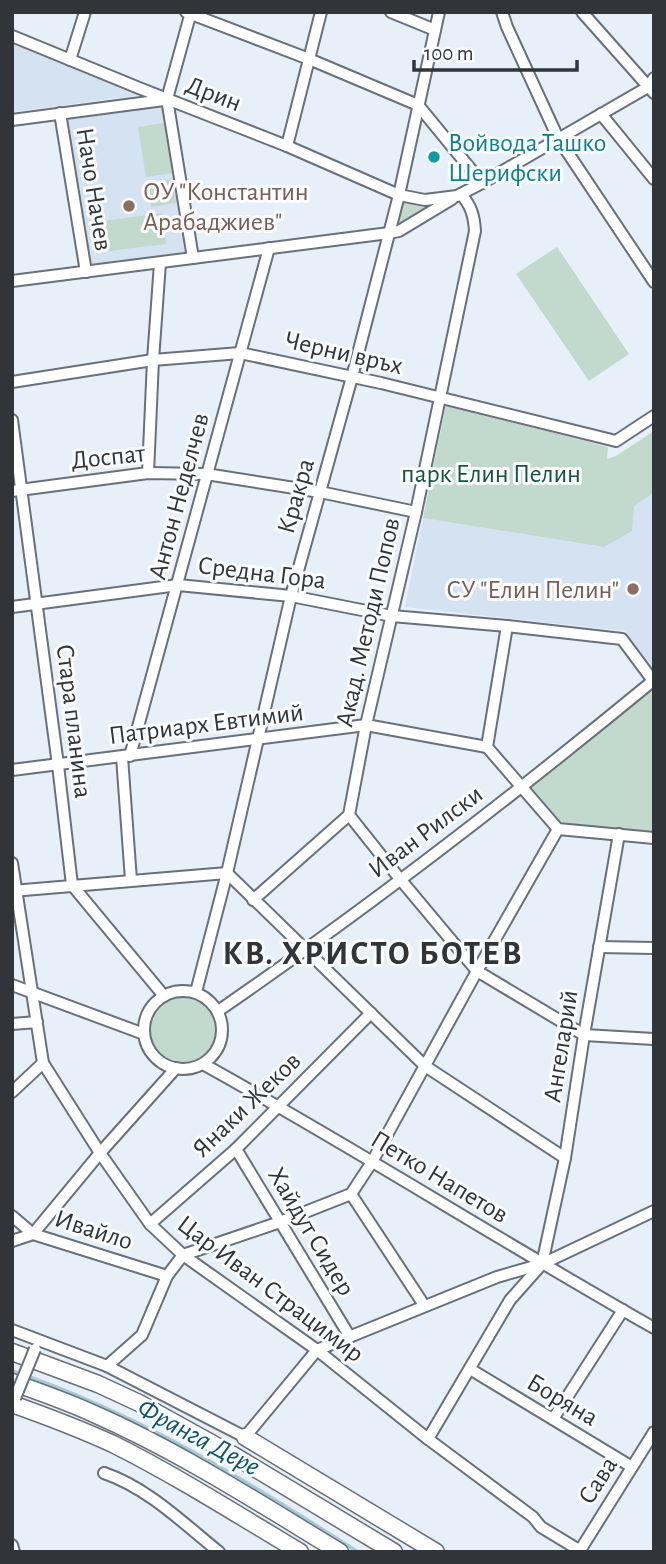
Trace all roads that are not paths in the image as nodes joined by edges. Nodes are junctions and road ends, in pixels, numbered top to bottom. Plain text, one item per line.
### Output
1 (85, 12) edge
2 (321, 12) edge
3 (391, 12) edge
4 (439, 12) edge
5 (502, 12) edge
6 (582, 12) edge
7 (189, 13) edge
8 (435, 30) junction
9 (12, 36) edge
10 (309, 59) junction
11 (70, 60) junction
12 (652, 86) edge
13 (167, 99) junction
14 (418, 105) junction
15 (61, 113) junction
16 (601, 114) junction
17 (12, 120) edge
18 (558, 138) junction
19 (287, 146) junction
20 (654, 179) edge
21 (482, 183) junction
22 (399, 195) junction
23 (459, 195) junction
24 (389, 233) junction
25 (269, 248) junction
26 (193, 258) junction
27 (160, 262) junction
28 (86, 272) junction
29 (12, 281) edge
30 (654, 282) edge
31 (240, 353) junction
32 (153, 360) junction
33 (352, 377) junction
34 (12, 382) edge
35 (440, 398) junction
36 (654, 416) edge
37 (12, 419) edge
38 (148, 473) junction
39 (206, 474) junction
40 (17, 490) edge
41 (320, 492) junction
42 (416, 512) junction
43 (178, 584) junction
44 (291, 596) junction
45 (36, 603) junction
46 (12, 607) edge
47 (392, 616) junction
48 (507, 626) junction
49 (654, 681) edge
50 (366, 725) junction
51 (258, 740) junction
52 (487, 747) junction
53 (126, 756) junction
54 (58, 765) junction
55 (12, 770) edge
56 (522, 786) junction
57 (349, 815) junction
58 (558, 829) junction
59 (620, 834) junction
60 (654, 838) edge
61 (12, 863) edge
62 (227, 873) junction
63 (400, 879) junction
64 (131, 880) junction
65 (72, 885) junction
66 (14, 891) edge
67 (253, 900) junction
68 (599, 947) junction
69 (654, 948) edge
70 (306, 950) junction
71 (477, 971) junction
72 (12, 985) edge
73 (33, 992) junction
74 (196, 992) junction
75 (164, 996) junction
76 (218, 1011) junction
77 (371, 1013) junction
78 (37, 1022) junction
79 (12, 1024) edge
80 (144, 1034) junction
81 (584, 1035) junction
82 (654, 1039) edge
83 (43, 1063) junction
84 (203, 1064) junction
85 (425, 1066) junction
86 (176, 1068) junction
87 (12, 1093) edge
88 (278, 1105) junction
89 (236, 1149) junction
90 (100, 1153) junction
91 (565, 1158) junction
92 (372, 1162) junction
93 (351, 1194) junction
94 (654, 1211) edge
95 (12, 1216) edge
96 (280, 1222) junction
97 (150, 1224) junction
98 (33, 1234) junction
99 (12, 1241) edge
100 (183, 1255) junction
101 (542, 1264) junction
102 (167, 1276) junction
103 (424, 1305) junction
104 (623, 1310) junction
105 (654, 1328) edge
106 (12, 1330) edge
107 (350, 1336) junction
108 (37, 1344) junction
109 (317, 1350) junction
110 (12, 1352) edge
111 (107, 1366) junction
112 (470, 1369) junction
113 (13, 1397) edge
114 (553, 1419) junction
115 (654, 1432) edge
116 (245, 1437) junction
117 (428, 1439) junction
118 (632, 1467) junction
119 (104, 1473) dead end
120 (12, 1545) edge
121 (579, 1551) edge
122 (13, 1552) edge
123 (219, 1552) edge
124 (300, 1552) edge
125 (340, 1552) edge
126 (394, 1552) edge
127 (436, 1552) edge

1 - 11 street
2 - 10 street
3 - 8 street
4 - 8 street, Кракра
5 - 18 street
6 - 12 street
7 - 10 street
7 - 13 street
8 - 14 street, Кракра
9 - 11 street, Дрин
10 - 14 street
10 - 19 street
11 - 13 street, Дрин
12 - 16 street
13 - 15 street
13 - 19 street, Дрин
13 - 26 street
14 - 21 street
14 - 22 street, Кракра
15 - 17 street
15 - 28 street, Начо Начев
16 - 18 street
16 - 20 street
18 - 21 street
18 - 30 street
19 - 22 street, Дрин
21 - 23 street
22 - 23 street, Дрин
22 - 24 street, Кракра
23 - 24 street
23 - 35 street, Акад. Методи Попов
24 - 25 street
24 - 33 street, Кракра
25 - 26 street
25 - 31 street, Антон Неделчев
26 - 27 street
27 - 28 street
27 - 32 street
28 - 29 street
31 - 32 street, Черни връх
31 - 33 street, Черни връх
31 - 39 street, Антон Неделчев
32 - 34 street, Черни връх
32 - 38 street
33 - 35 street, Черни връх
33 - 41 street, Кракра
35 - 36 street, Черни връх
35 - 42 street, Акад. Методи Попов
37 - 40 street, Стара планина
38 - 39 street, Доспат
38 - 40 street, Доспат
39 - 41 street, Доспат
39 - 43 street, Антон Неделчев
40 - 45 street, Стара планина
41 - 42 street, Доспат
41 - 44 street, Кракра
42 - 47 street, Акад. Методи Попов
43 - 44 street, Средна Гора
43 - 45 street, Средна Гора
43 - 53 street, Антон Неделчев
44 - 47 street, Средна Гора
44 - 51 street, Кракра
45 - 46 street, Средна Гора
45 - 54 street, Стара планина
47 - 48 street, Средна Гора
47 - 50 street, Акад. Методи Попов
48 - 49 street, Средна Гора
48 - 52 street
49 - 56 street, Иван Рилски
50 - 51 street, Патриарх Евтимий
50 - 52 street, Патриарх Евтимий
50 - 57 street, Акад. Методи Попов
51 - 53 street, Патриарх Евтимий
51 - 62 street, Кракра
52 - 56 street
53 - 54 street, Патриарх Евтимий
53 - 64 street, Антон Неделчев
54 - 55 street, Патриарх Евтимий
54 - 65 street, Стара планина
56 - 58 street
56 - 63 street, Иван Рилски
57 - 63 street
57 - 67 street
58 - 59 street
58 - 71 street
59 - 60 street
59 - 68 street, Ангеларий
61 - 66 street, Цар Иван Страцимир
62 - 64 street
62 - 67 street
62 - 74 street, Кракра
63 - 70 street, Иван Рилски
63 - 71 street
64 - 65 street
65 - 66 street
65 - 75 street
66 - 73 street, Цар Иван Страцимир
67 - 70 street
68 - 69 street
68 - 81 street, Ангеларий
70 - 76 street, Иван Рилски
70 - 77 street
71 - 81 street
71 - 85 street
72 - 73 street
73 - 78 street, Цар Иван Страцимир
73 - 80 street
74 - 75 street
74 - 76 street
75 - 80 street
76 - 84 street
77 - 85 street
77 - 88 street, Янаки Жеков
78 - 79 street
78 - 83 street, Цар Иван Страцимир
80 - 86 street
81 - 82 street
81 - 91 street, Ангеларий
83 - 87 street
83 - 90 street, Цар Иван Страцимир
84 - 86 street
84 - 88 street, Петко Напетов
85 - 91 street
85 - 92 street
86 - 90 street
88 - 89 street, Янаки Жеков
88 - 92 street, Петко Напетов
89 - 96 street, Хайдут Сидер
89 - 97 street, Янаки Жеков
90 - 97 street, Цар Иван Страцимир
90 - 98 street
91 - 101 street, Ангеларий
92 - 93 street
92 - 101 street, Петко Напетов
93 - 96 street
93 - 103 street
94 - 101 street
95 - 98 street, Ивайло
96 - 100 street
96 - 107 street, Хайдут Сидер
97 - 100 street, Цар Иван Страцимир
98 - 99 street
98 - 102 street, Ивайло
100 - 102 street
100 - 109 street, Цар Иван Страцимир
101 - 103 street
101 - 104 street, Петко Напетов
101 - 112 street
102 - 111 street
103 - 107 street
104 - 105 street, Петко Напетов
104 - 114 street
106 - 108 street
107 - 109 street
108 - 111 street
108 - 113 street, bridge
109 - 116 street
109 - 117 street, Цар Иван Страцимир
110 - 126 highway
111 - 116 street
112 - 114 street, Боряна
112 - 117 street
113 - 124 highway
113 - 125 highway
114 - 118 street, Боряна
115 - 118 street, Сава
116 - 127 highway
117 - 121 street, Цар Иван Страцимир
118 - 121 street, Сава
119 - 123 street
120 - 122 street

